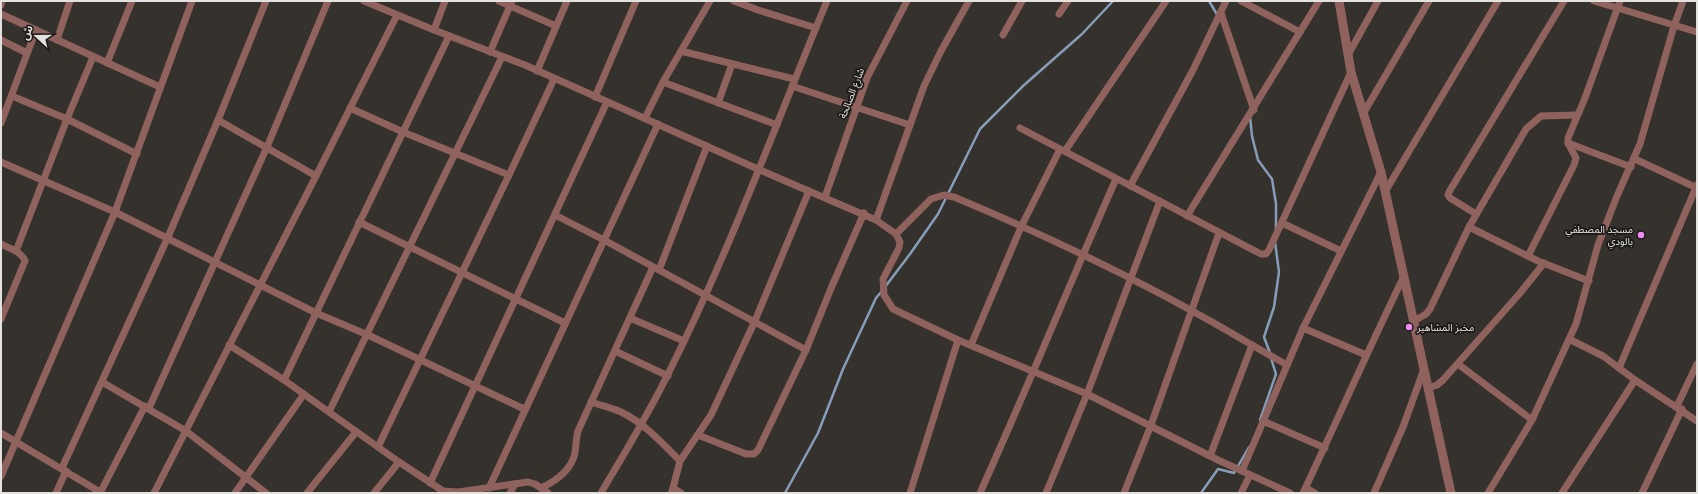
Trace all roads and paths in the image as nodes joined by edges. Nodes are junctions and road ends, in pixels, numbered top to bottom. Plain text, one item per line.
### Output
1 (2, 1) edge
2 (70, 1) edge
3 (132, 1) edge
4 (192, 1) edge
5 (266, 1) edge
6 (328, 1) edge
7 (364, 1) edge
8 (445, 1) edge
9 (499, 1) edge
10 (567, 1) edge
11 (636, 1) edge
12 (710, 1) edge
13 (734, 1) edge
14 (827, 1) edge
15 (907, 1) edge
16 (970, 1) edge
17 (1022, 1) edge
18 (1068, 1) edge
19 (1166, 1) edge
20 (1226, 1) edge
21 (1241, 1) edge
22 (1319, 1) edge
23 (1339, 1) edge
24 (1378, 1) edge
25 (1429, 1) edge
26 (1498, 1) edge
27 (1564, 1) edge
28 (1594, 1) edge
29 (1620, 1) edge
30 (1684, 1) edge
31 (511, 3) edge
32 (746, 3) edge
33 (1, 4) edge
34 (382, 4) edge
35 (1617, 9) junction
36 (1221, 13) junction
37 (1, 14) edge
38 (1059, 14) dead end
39 (397, 15) junction
40 (556, 26) junction
41 (1674, 26) junction
42 (816, 28) junction
43 (36, 30) junction
44 (434, 30) junction
45 (1300, 32) junction
46 (1697, 32) edge
47 (449, 36) junction
48 (1003, 36) dead end
49 (1, 40) edge
50 (57, 40) junction
51 (681, 50) junction
52 (490, 52) junction
53 (27, 53) junction
54 (1348, 55) junction
55 (502, 56) junction
56 (93, 57) junction
57 (107, 63) junction
58 (732, 64) junction
59 (537, 71) junction
60 (1351, 72) junction
61 (554, 78) junction
62 (663, 82) junction
63 (793, 82) junction
64 (160, 87) junction
65 (12, 96) junction
66 (595, 97) junction
67 (607, 102) junction
68 (718, 103) junction
69 (856, 106) junction
70 (350, 108) junction
71 (1254, 110) junction
72 (1363, 114) junction
73 (1577, 115) junction
74 (645, 118) junction
75 (67, 119) junction
76 (218, 120) junction
77 (1, 123) edge
78 (658, 124) junction
79 (777, 125) junction
80 (910, 125) junction
81 (1020, 128) dead end
82 (404, 132) junction
83 (1568, 143) junction
84 (707, 146) junction
85 (267, 147) junction
86 (1063, 150) junction
87 (455, 153) junction
88 (137, 154) junction
89 (1635, 158) junction
90 (1, 162) edge
91 (1631, 167) junction
92 (760, 170) junction
93 (1381, 172) junction
94 (509, 175) junction
95 (316, 176) junction
96 (1116, 178) junction
97 (44, 180) junction
98 (1130, 186) junction
99 (1697, 186) edge
100 (809, 191) junction
101 (1385, 192) junction
102 (825, 197) junction
103 (1160, 202) junction
104 (115, 212) junction
105 (864, 213) junction
106 (1476, 214) junction
107 (554, 215) junction
108 (1187, 216) junction
109 (876, 220) junction
110 (359, 222) junction
111 (1282, 223) junction
112 (1022, 227) junction
113 (1469, 227) junction
114 (1219, 233) junction
115 (896, 234) junction
116 (168, 237) junction
117 (604, 240) junction
118 (1, 244) edge
119 (410, 246) junction
120 (16, 251) junction
121 (1341, 251) junction
122 (1082, 255) junction
123 (1528, 256) junction
124 (216, 263) junction
125 (1544, 263) junction
126 (656, 269) junction
127 (462, 272) junction
128 (1404, 276) junction
129 (1132, 278) junction
130 (1589, 281) junction
131 (260, 286) junction
132 (705, 296) junction
133 (516, 299) junction
134 (1192, 310) junction
135 (316, 313) junction
136 (630, 318) junction
137 (1, 319) edge
138 (1414, 321) junction
139 (565, 323) junction
140 (754, 323) junction
141 (1303, 328) junction
142 (368, 335) junction
143 (1569, 339) junction
144 (958, 340) junction
145 (684, 341) junction
146 (229, 345) junction
147 (971, 345) junction
148 (1252, 345) junction
149 (806, 350) junction
150 (615, 351) junction
151 (1366, 355) junction
152 (421, 360) junction
153 (1458, 364) junction
154 (1697, 364) edge
155 (1287, 365) junction
156 (1619, 368) junction
157 (1424, 369) junction
158 (1034, 371) junction
159 (668, 376) junction
160 (284, 380) junction
161 (1634, 380) junction
162 (102, 382) junction
163 (475, 386) junction
164 (1428, 388) junction
165 (304, 394) junction
166 (1087, 394) junction
167 (591, 402) junction
168 (147, 407) junction
169 (1679, 408) junction
170 (524, 409) junction
171 (329, 412) junction
172 (1532, 420) junction
173 (1697, 420) edge
174 (1263, 421) junction
175 (641, 424) junction
176 (1151, 425) junction
177 (186, 431) junction
178 (356, 432) junction
179 (1, 433) edge
180 (698, 435) junction
181 (16, 441) junction
182 (378, 447) junction
183 (1325, 448) junction
184 (1210, 456) junction
185 (680, 461) junction
186 (398, 462) junction
187 (64, 470) junction
188 (1242, 471) junction
189 (1250, 475) junction
190 (1, 476) edge
191 (246, 477) junction
192 (430, 483) junction
193 (515, 484) junction
194 (489, 488) junction
195 (541, 488) junction
196 (1304, 490) edge
197 (672, 491) edge
198 (446, 492) edge
199 (1564, 492) edge
200 (56, 493) edge
201 (100, 493) edge
202 (154, 493) edge
203 (235, 493) edge
204 (266, 493) edge
205 (307, 493) edge
206 (374, 493) edge
207 (510, 493) edge
208 (548, 493) edge
209 (601, 493) edge
210 (681, 493) edge
211 (910, 493) edge
212 (980, 493) edge
213 (1046, 493) edge
214 (1124, 493) edge
215 (1240, 493) edge
216 (1290, 493) edge
217 (1315, 493) edge
218 (1374, 493) edge
219 (1451, 493) edge
220 (1488, 493) edge
221 (1642, 493) edge

1 - 33 street
2 - 50 street
3 - 57 street
4 - 64 street
5 - 76 street
6 - 85 street
7 - 34 street
8 - 44 street
9 - 31 street
10 - 40 street
11 - 66 street
12 - 51 street
13 - 32 street
14 - 42 street
15 - 69 street, شارع الصالحة
16 - 80 street
17 - 48 street
18 - 38 street
19 - 86 street
20 - 36 street
21 - 45 street
22 - 45 street
23 - 54 street
24 - 54 street
25 - 72 street
26 - 101 street
27 - 106 street
28 - 35 street
29 - 35 street
30 - 41 street
31 - 40 street
31 - 52 street
32 - 42 street
34 - 39 street
35 - 41 street
35 - 73 street
36 - 71 street
36 - 98 street
37 - 43 street
39 - 44 street
39 - 70 street
40 - 59 street
41 - 46 street
41 - 89 street
42 - 63 street
43 - 50 street
43 - 53 street
44 - 47 street
45 - 71 street
47 - 52 street
47 - 82 street
49 - 53 street
50 - 56 street
51 - 58 street
51 - 62 street
52 - 55 street
53 - 65 street
54 - 60 street
55 - 59 street
55 - 87 street
56 - 57 street
56 - 75 street
57 - 64 street
58 - 63 street
58 - 68 street
59 - 61 street
60 - 72 street
60 - 111 street
61 - 66 street
61 - 94 street
62 - 68 street
62 - 74 street
63 - 69 street
63 - 79 street
64 - 88 street
65 - 75 street
65 - 77 street
66 - 67 street
67 - 74 street
67 - 107 street
68 - 79 street
69 - 80 street
69 - 102 street, شارع الصالحة
70 - 82 street
70 - 95 street
71 - 108 street
72 - 93 street
73 - 83 street
73 - 106 street
74 - 78 street
75 - 88 street
75 - 97 street
76 - 85 street
76 - 116 street
78 - 84 street
78 - 117 street
79 - 92 street
80 - 109 street
81 - 86 street
82 - 87 street
82 - 110 street
83 - 91 street
83 - 123 street
84 - 92 street
84 - 126 street
85 - 95 street
85 - 124 street
86 - 96 street
86 - 112 street
87 - 94 street
87 - 119 street
88 - 104 street
89 - 91 street
89 - 99 street
90 - 97 street
91 - 130 street
92 - 100 street
92 - 132 street
93 - 101 street
93 - 121 street
94 - 127 street
95 - 131 street
96 - 98 street
96 - 122 street
97 - 104 street
97 - 120 street
98 - 103 street
99 - 156 street
100 - 102 street
100 - 140 street
101 - 128 street
102 - 105 street
103 - 108 street
103 - 129 street
104 - 116 street
104 - 181 street
105 - 109 street
105 - 149 street
106 - 113 street
107 - 117 street
107 - 133 street
108 - 114 street
109 - 115 street
110 - 119 street
110 - 135 street
111 - 114 street
111 - 121 street
112 - 115 street
112 - 122 street
112 - 147 street
113 - 123 street
113 - 138 street
114 - 134 street
115 - 144 street
116 - 124 street
116 - 162 street
117 - 126 street
117 - 139 street
118 - 120 street
119 - 127 street
119 - 142 street
120 - 137 street
121 - 141 street
122 - 129 street
122 - 158 street
123 - 125 street
124 - 131 street
124 - 168 street
125 - 130 street
125 - 153 street
126 - 132 street
126 - 136 street
127 - 133 street
127 - 152 street
128 - 138 street
128 - 151 street
129 - 134 street
129 - 166 street
130 - 143 street
131 - 135 street
131 - 146 street
132 - 140 street
132 - 145 street
133 - 139 street
133 - 163 street
134 - 148 street
134 - 176 street
135 - 142 street
135 - 160 street
136 - 145 street
136 - 150 street
138 - 157 street
139 - 170 street
140 - 149 street
140 - 180 street
141 - 151 street
141 - 155 street
142 - 152 street
142 - 171 street
143 - 156 street
143 - 172 street
144 - 147 street
144 - 211 street
145 - 159 street
146 - 160 street
146 - 177 street
147 - 158 street
148 - 155 street
148 - 184 street
149 - 180 street
150 - 159 street
150 - 167 street
151 - 183 street
152 - 163 street
152 - 182 street
153 - 164 street
153 - 172 street
154 - 169 street
155 - 174 street
156 - 161 street
157 - 164 street
157 - 218 street
158 - 166 street
158 - 212 street
159 - 175 street
160 - 165 street
161 - 169 street
161 - 199 street
162 - 168 street
162 - 187 street
163 - 170 street
163 - 192 street
164 - 219 street
165 - 171 street
165 - 191 street
166 - 176 street
166 - 213 street
167 - 175 street
167 - 195 street
168 - 177 street
168 - 201 street
169 - 173 street
169 - 221 street
170 - 194 street
171 - 178 street
172 - 220 street
174 - 183 street
174 - 188 street
175 - 185 street
175 - 209 street
176 - 184 street
176 - 214 street
177 - 191 street
177 - 202 street
178 - 182 street
178 - 205 street
179 - 181 street
180 - 185 street
181 - 187 street
181 - 190 street
182 - 186 street
183 - 196 street
184 - 188 street
185 - 197 street
186 - 192 street
186 - 206 street
187 - 200 street
187 - 201 street
188 - 189 street
189 - 215 street
189 - 216 street
191 - 203 street
191 - 204 street
192 - 198 street
193 - 194 street
193 - 195 street
193 - 207 street
194 - 198 street
195 - 208 street
196 - 217 street
197 - 210 street

